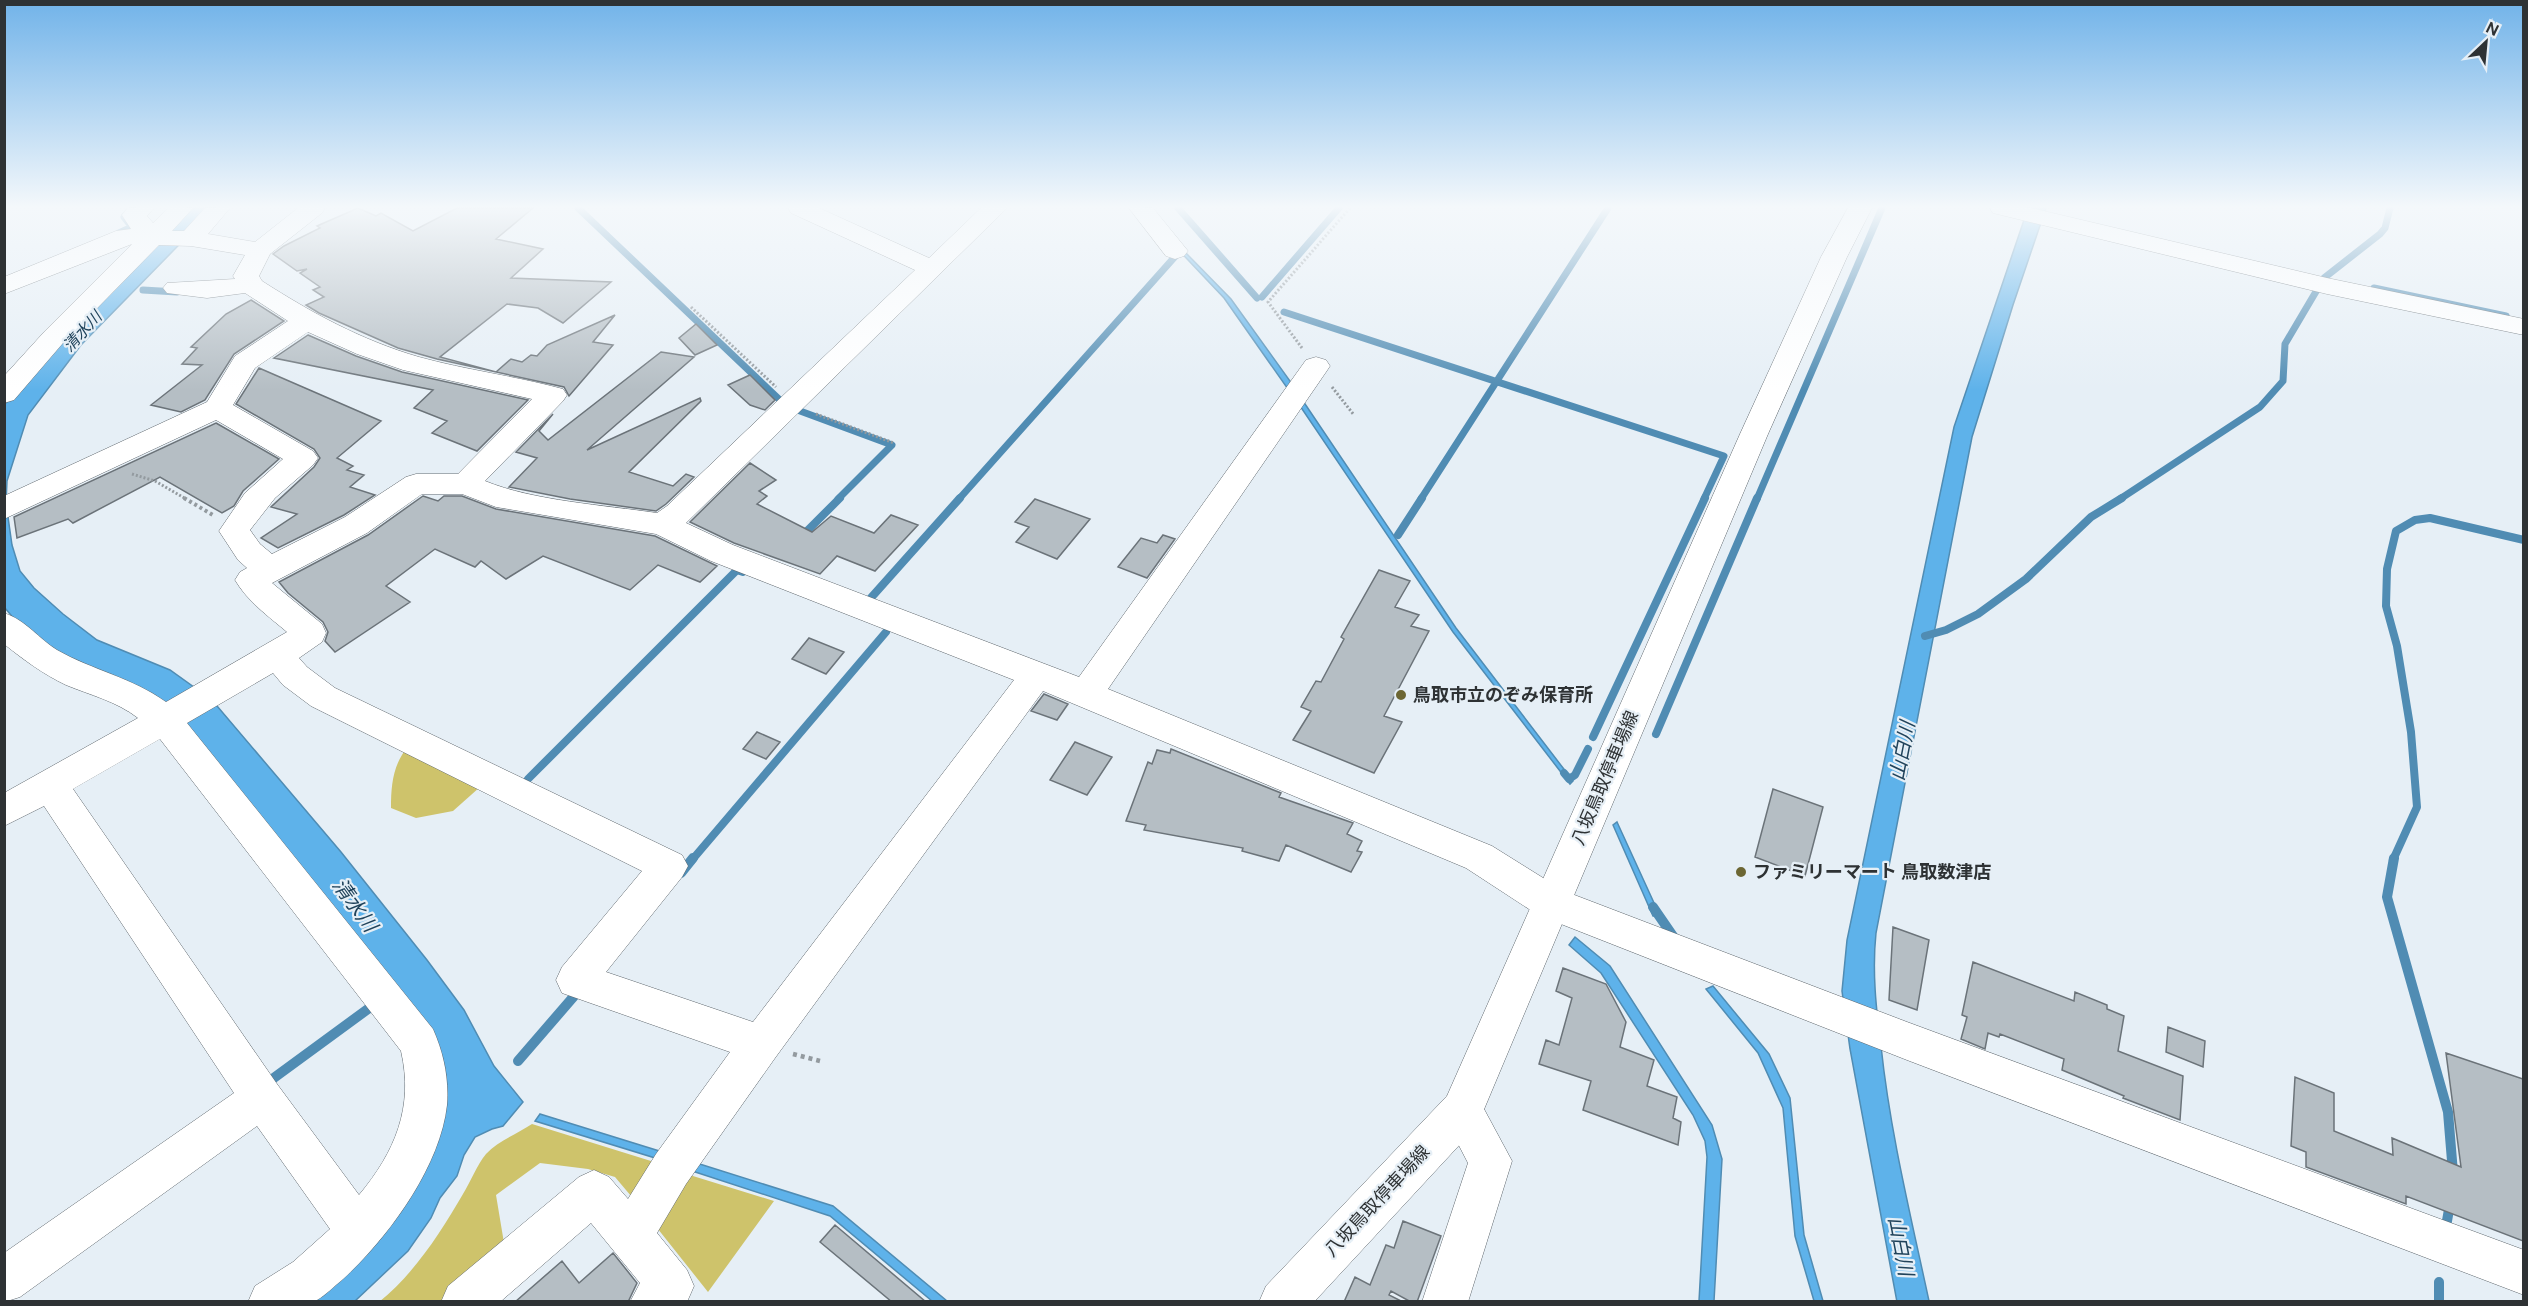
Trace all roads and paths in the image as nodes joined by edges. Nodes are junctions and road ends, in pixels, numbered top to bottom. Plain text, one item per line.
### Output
1 (45, 269) edge
2 (118, 269) edge
3 (250, 269) edge
4 (930, 269) edge
5 (1297, 269) edge
6 (1829, 269) edge
7 (2259, 269) edge
8 (250, 285) junction
9 (4, 286) edge
10 (176, 288) dead end
11 (691, 307) dead end
12 (306, 321) junction
13 (2523, 327) edge
14 (1316, 366) junction
15 (4, 394) edge
16 (792, 404) junction
17 (216, 408) junction
18 (1354, 415) dead end
19 (894, 443) dead end
20 (109, 459) junction
21 (465, 484) junction
22 (4, 509) edge
23 (662, 524) junction
24 (236, 527) junction
25 (270, 569) junction
26 (4, 625) edge
27 (277, 654) junction
28 (1037, 675) junction
29 (1086, 694) junction
30 (164, 719) junction
31 (50, 785) junction
32 (4, 812) edge
33 (1551, 903) junction
34 (761, 1044) junction
35 (262, 1098) junction
36 (1462, 1111) junction
37 (359, 1232) junction
38 (630, 1236) junction
39 (2523, 1273) edge
40 (4, 1281) edge
41 (271, 1302) edge
42 (464, 1302) edge
43 (654, 1302) edge
44 (1282, 1302) edge
45 (1445, 1302) edge

1 - 9 street
2 - 15 street
3 - 8 street
4 - 16 street
5 - 14 path
6 - 33 street, 八坂鳥取停車場線
7 - 13 street
8 - 10 street
8 - 12 street
11 - 16 path
12 - 17 street
12 - 21 street
14 - 18 path
14 - 29 street
16 - 19 path
16 - 23 street
17 - 20 street
17 - 24 street
20 - 22 street
20 - 24 path
21 - 23 street
21 - 25 street
23 - 28 street
24 - 25 street
25 - 27 street
26 - 30 street
27 - 30 street
27 - 34 street
28 - 29 street
28 - 34 street
29 - 33 street
30 - 31 street
30 - 37 street
31 - 32 street
31 - 35 street
33 - 36 street, 八坂鳥取停車場線
33 - 39 street
34 - 38 street
35 - 37 street
35 - 40 street
36 - 44 street, 八坂鳥取停車場線
36 - 45 street
37 - 41 street
38 - 42 street
38 - 43 street

